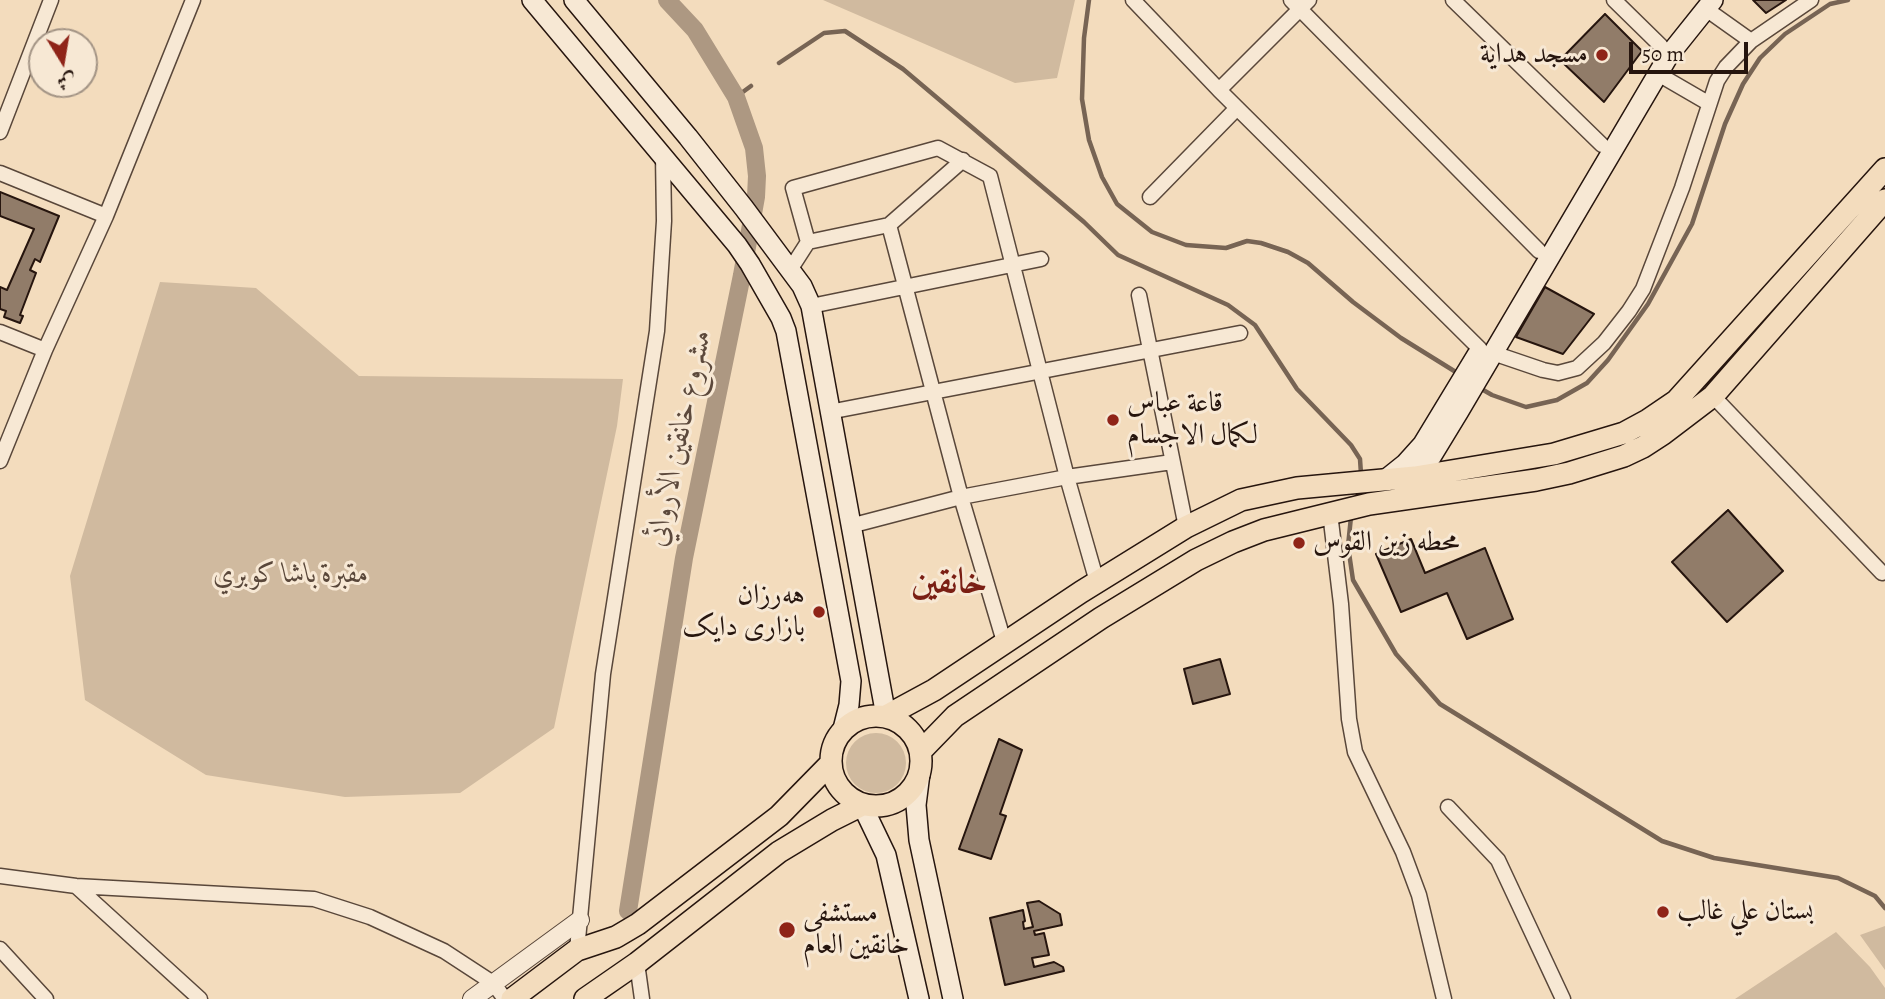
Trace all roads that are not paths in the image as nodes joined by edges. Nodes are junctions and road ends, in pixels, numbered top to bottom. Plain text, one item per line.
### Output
1 (51, 0) edge
2 (193, 0) edge
3 (532, 0) edge
4 (574, 0) edge
5 (1133, 0) edge
6 (1453, 0) edge
7 (1614, 0) edge
8 (1811, 0) edge
9 (1300, 3) edge
10 (1705, 3) edge
11 (1751, 41) junction
12 (1661, 46) junction
13 (1658, 74) junction
14 (1219, 90) junction
15 (1708, 103) junction
16 (1237, 108) junction
17 (0, 132) edge
18 (1602, 145) junction
19 (663, 155) junction
20 (963, 160) junction
21 (1885, 169) edge
22 (0, 173) edge
23 (1150, 197) dead end
24 (1885, 200) edge
25 (106, 216) junction
26 (889, 225) junction
27 (808, 242) junction
28 (1539, 251) junction
29 (1041, 260) dead end
30 (1014, 264) junction
31 (790, 270) junction
32 (905, 288) junction
33 (1139, 295) dead end
34 (811, 306) junction
35 (781, 318) junction
36 (0, 332) edge
37 (1240, 333) dead end
38 (45, 350) junction
39 (1149, 350) junction
40 (1484, 355) junction
41 (1040, 371) junction
42 (932, 392) junction
43 (1713, 396) junction
44 (1453, 407) junction
45 (829, 412) junction
46 (0, 461) edge
47 (1172, 462) junction
48 (1067, 477) junction
49 (1415, 477) junction
50 (1380, 481) junction
51 (961, 497) junction
52 (1397, 501) junction
53 (1216, 511) junction
54 (1337, 511) junction
55 (850, 526) junction
56 (1186, 527) junction
57 (1233, 542) junction
58 (1882, 573) dead end
59 (1089, 587) junction
60 (1101, 618) junction
61 (1004, 645) junction
62 (886, 716) junction
63 (843, 729) junction
64 (921, 751) junction
65 (830, 764) junction
66 (920, 774) junction
67 (862, 805) junction
68 (1448, 807) dead end
69 (0, 876) edge
70 (76, 886) junction
71 (580, 920) junction
72 (0, 948) edge
73 (577, 950) junction
74 (637, 962) junction
75 (493, 983) junction
76 (46, 999) edge
77 (200, 999) edge
78 (472, 999) edge
79 (505, 999) edge
80 (512, 999) edge
81 (585, 999) edge
82 (642, 999) edge
83 (919, 999) edge
84 (953, 999) edge
85 (1444, 999) edge
86 (1563, 999) edge

1 - 17 street
2 - 25 street
3 - 19 main road
4 - 31 main road
5 - 14 street
6 - 18 street
7 - 12 street
8 - 11 street
9 - 14 street
9 - 28 street
10 - 11 street
10 - 12 main road
10 - 13 main road
11 - 15 street
12 - 18 main road
13 - 15 street
13 - 40 main road
14 - 16 street
15 - 40 street
16 - 23 street
16 - 40 street
18 - 28 main road
19 - 35 main road
19 - 71 street
20 - 26 street
20 - 27 street
20 - 30 street
21 - 49 main road
22 - 25 street
24 - 43 main road
25 - 38 street
26 - 27 street
26 - 32 street
27 - 31 street
28 - 40 main road
29 - 30 street
30 - 32 street
30 - 41 street
31 - 34 main road
32 - 34 street
32 - 42 street
33 - 39 street
34 - 35 main road
34 - 45 main road
35 - 63 main road
36 - 38 street
37 - 39 street
38 - 46 street
39 - 41 street
39 - 47 street
40 - 44 main road
41 - 42 street
41 - 48 street
42 - 45 street
42 - 51 street
43 - 52 main road
43 - 58 street
44 - 49 main road
44 - 50 main road
45 - 55 main road
47 - 48 street
47 - 56 street
48 - 51 street
48 - 59 street
49 - 50 main road
49 - 52 main road
50 - 53 main road
51 - 55 street
51 - 61 street
52 - 54 main road
53 - 56 main road
53 - 57 main road
54 - 57 main road
54 - 85 street
55 - 62 main road
56 - 59 main road
57 - 60 main road
59 - 60 main road
59 - 61 main road
60 - 64 main road
61 - 62 main road
62 - 63 main road
62 - 64 main road
63 - 65 main road
64 - 66 main road
65 - 67 main road
65 - 73 main road
66 - 67 main road
66 - 84 main road
67 - 74 main road
67 - 83 main road
68 - 86 street
69 - 70 street
70 - 75 street
70 - 77 street
71 - 73 street
71 - 75 street
72 - 76 street
73 - 80 main road
74 - 81 main road
74 - 82 street
75 - 78 street
75 - 79 street

